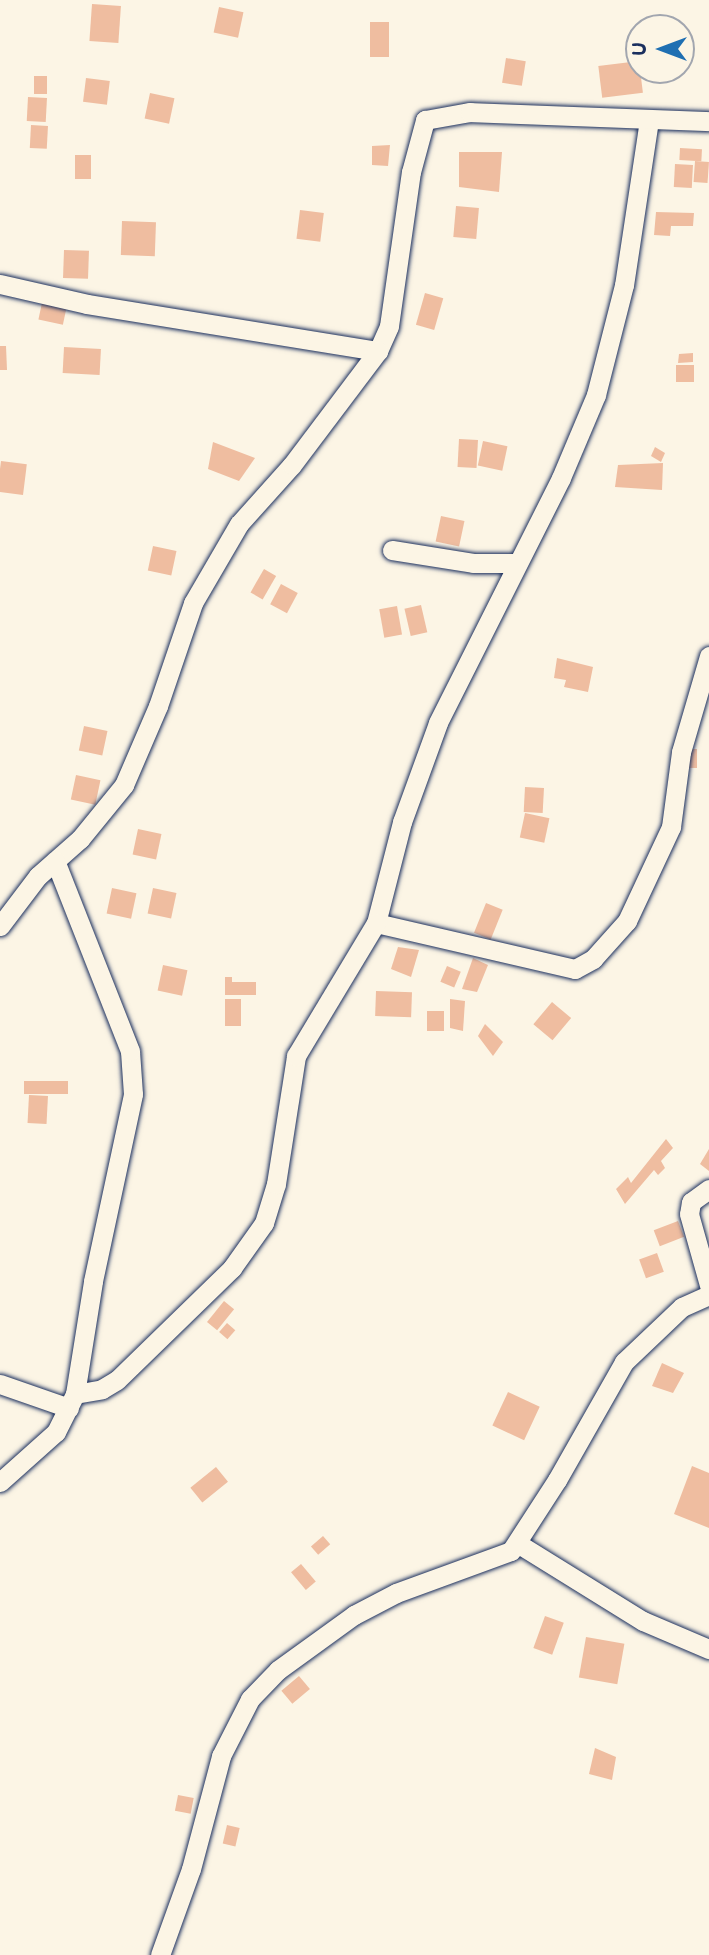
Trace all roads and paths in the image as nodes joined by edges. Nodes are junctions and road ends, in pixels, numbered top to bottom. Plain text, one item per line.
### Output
1 (649, 120) junction
2 (709, 121) edge
3 (0, 284) edge
4 (378, 351) junction
5 (392, 550) dead end
6 (517, 563) junction
7 (709, 656) edge
8 (55, 861) junction
9 (376, 923) junction
10 (0, 926) edge
11 (709, 1189) edge
12 (709, 1285) edge
13 (709, 1295) edge
14 (0, 1384) edge
15 (72, 1401) junction
16 (0, 1482) edge
17 (517, 1543) junction
18 (709, 1649) edge
19 (160, 1955) edge

1 - 2 street
1 - 4 street
1 - 6 street
3 - 4 street
4 - 8 street
5 - 6 street
6 - 9 street
7 - 9 street
8 - 10 street
8 - 15 street
9 - 15 street
11 - 12 street
13 - 17 street
14 - 15 street
15 - 16 street
17 - 18 street
17 - 19 street

